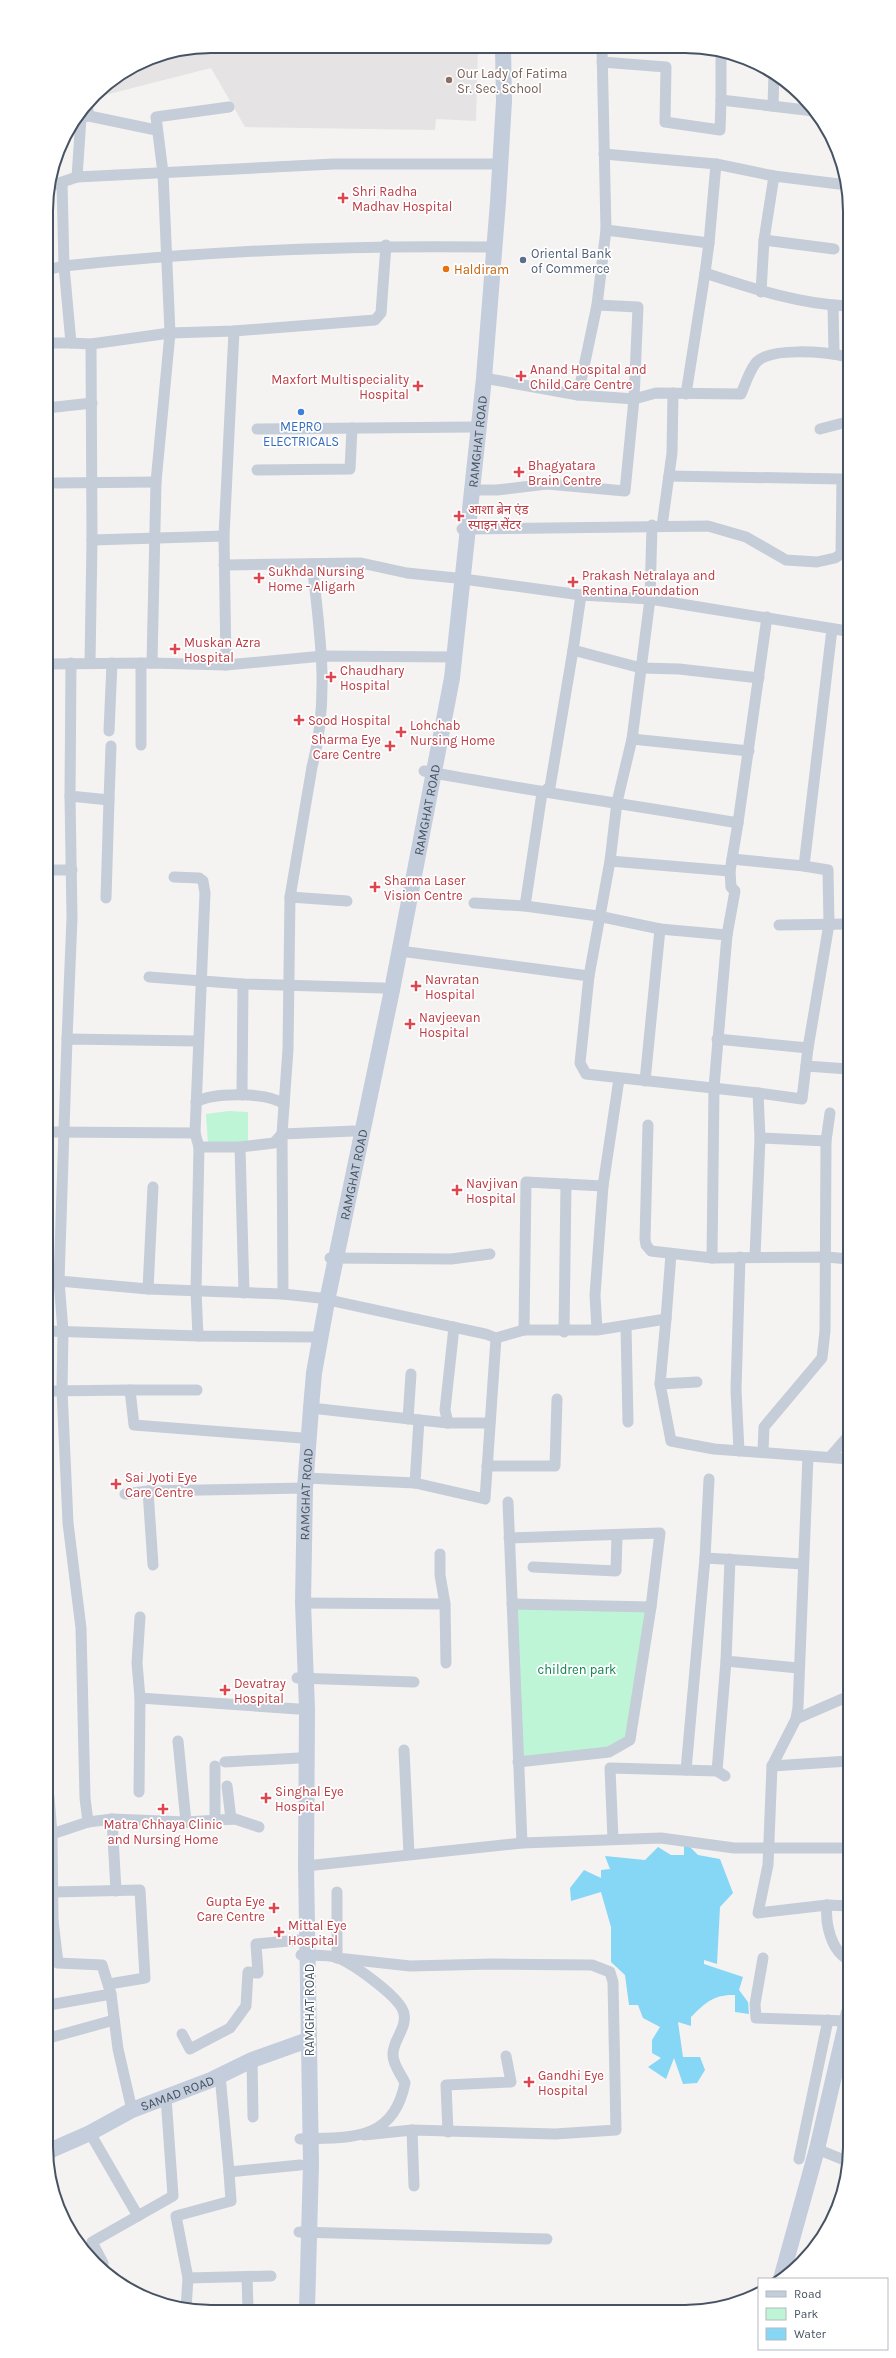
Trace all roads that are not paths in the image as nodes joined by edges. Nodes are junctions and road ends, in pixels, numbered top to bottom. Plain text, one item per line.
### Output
1 (495, 53) edge
2 (503, 53) edge
3 (602, 53) edge
4 (721, 57) edge
5 (602, 62) junction
6 (774, 81) edge
7 (721, 100) junction
8 (773, 106) junction
9 (229, 107) dead end
10 (806, 110) edge
11 (86, 115) edge
12 (84, 118) edge
13 (156, 130) junction
14 (604, 154) junction
15 (492, 164) junction
16 (716, 164) junction
17 (163, 173) junction
18 (774, 176) junction
19 (77, 177) junction
20 (62, 183) junction
21 (839, 184) dead end
22 (55, 185) edge
23 (606, 230) junction
24 (764, 240) junction
25 (709, 243) junction
26 (386, 245) junction
27 (487, 248) junction
28 (834, 249) dead end
29 (167, 256) junction
30 (64, 266) junction
31 (53, 268) edge
32 (705, 273) junction
33 (761, 292) junction
34 (597, 305) junction
35 (833, 306) junction
36 (843, 306) edge
37 (234, 331) junction
38 (170, 333) junction
39 (53, 343) edge
40 (71, 343) junction
41 (91, 344) junction
42 (834, 354) junction
43 (843, 356) edge
44 (484, 378) junction
45 (673, 393) junction
46 (686, 394) junction
47 (578, 396) junction
48 (634, 399) junction
49 (92, 403) junction
50 (53, 407) edge
51 (843, 423) edge
52 (352, 428) junction
53 (472, 428) junction
54 (257, 429) dead end
55 (820, 429) dead end
56 (257, 470) dead end
57 (669, 476) junction
58 (843, 479) edge
59 (156, 482) junction
60 (56, 483) dead end
61 (92, 483) junction
62 (473, 490) junction
63 (843, 504) edge
64 (657, 526) junction
65 (466, 529) junction
66 (224, 536) junction
67 (155, 538) junction
68 (92, 540) junction
69 (312, 564) junction
70 (224, 565) junction
71 (460, 578) junction
72 (581, 595) junction
73 (650, 599) junction
74 (767, 617) junction
75 (832, 629) junction
76 (843, 630) edge
77 (573, 650) junction
78 (323, 656) junction
79 (450, 657) junction
80 (71, 663) junction
81 (90, 663) junction
82 (112, 663) junction
83 (141, 663) junction
84 (152, 663) junction
85 (53, 664) edge
86 (226, 665) junction
87 (641, 668) junction
88 (759, 678) junction
89 (109, 731) dead end
90 (632, 739) junction
91 (141, 745) dead end
92 (111, 746) dead end
93 (749, 751) junction
94 (430, 772) junction
95 (542, 793) junction
96 (70, 796) junction
97 (109, 800) junction
98 (617, 802) junction
99 (738, 823) junction
100 (732, 859) junction
101 (610, 861) junction
102 (804, 866) junction
103 (53, 870) edge
104 (72, 870) junction
105 (730, 871) junction
106 (174, 877) dead end
107 (290, 897) junction
108 (106, 898) dead end
109 (347, 901) dead end
110 (474, 903) dead end
111 (525, 906) junction
112 (598, 916) junction
113 (829, 924) junction
114 (843, 924) edge
115 (779, 925) dead end
116 (660, 929) junction
117 (727, 935) junction
118 (400, 951) junction
119 (588, 976) junction
120 (149, 977) dead end
121 (202, 982) junction
122 (243, 984) junction
123 (287, 985) junction
124 (383, 988) junction
125 (67, 1039) junction
126 (717, 1039) junction
127 (197, 1041) junction
128 (808, 1048) junction
129 (806, 1066) junction
130 (843, 1068) edge
131 (619, 1079) junction
132 (645, 1082) junction
133 (714, 1087) junction
134 (758, 1093) junction
135 (242, 1095) junction
136 (196, 1102) junction
137 (284, 1104) junction
138 (830, 1113) dead end
139 (648, 1125) dead end
140 (354, 1131) junction
141 (53, 1132) edge
142 (64, 1132) junction
143 (195, 1133) junction
144 (282, 1134) junction
145 (760, 1138) junction
146 (826, 1141) junction
147 (240, 1147) junction
148 (199, 1148) junction
149 (566, 1184) junction
150 (603, 1186) junction
151 (152, 1188) dead end
152 (490, 1254) dead end
153 (671, 1254) junction
154 (755, 1256) junction
155 (740, 1257) junction
156 (827, 1257) junction
157 (334, 1258) junction
158 (712, 1258) junction
159 (843, 1259) edge
160 (59, 1281) junction
161 (148, 1289) junction
162 (196, 1291) junction
163 (244, 1293) junction
164 (284, 1294) junction
165 (323, 1299) junction
166 (666, 1319) junction
167 (626, 1326) junction
168 (454, 1327) junction
169 (524, 1330) junction
170 (597, 1330) junction
171 (53, 1331) edge
172 (63, 1331) junction
173 (564, 1332) junction
174 (198, 1336) junction
175 (314, 1337) junction
176 (496, 1338) junction
177 (411, 1374) dead end
178 (697, 1382) dead end
179 (660, 1384) junction
180 (62, 1390) junction
181 (130, 1390) junction
182 (197, 1390) dead end
183 (53, 1391) edge
184 (557, 1399) dead end
185 (311, 1408) junction
186 (414, 1419) junction
187 (628, 1422) dead end
188 (448, 1423) junction
189 (490, 1423) junction
190 (302, 1438) junction
191 (843, 1442) edge
192 (739, 1451) junction
193 (763, 1452) junction
194 (808, 1456) junction
195 (830, 1457) junction
196 (843, 1458) edge
197 (487, 1466) junction
198 (709, 1479) dead end
199 (415, 1483) junction
200 (303, 1484) junction
201 (148, 1491) junction
202 (125, 1494) dead end
203 (508, 1502) dead end
204 (617, 1536) junction
205 (509, 1538) junction
206 (440, 1554) dead end
207 (705, 1558) junction
208 (730, 1559) junction
209 (153, 1564) dead end
210 (803, 1564) junction
211 (533, 1567) dead end
212 (303, 1604) junction
213 (445, 1604) junction
214 (512, 1604) junction
215 (651, 1607) junction
216 (140, 1617) dead end
217 (726, 1661) junction
218 (446, 1663) dead end
219 (798, 1668) junction
220 (302, 1678) junction
221 (414, 1682) dead end
222 (140, 1698) junction
223 (843, 1699) edge
224 (298, 1709) junction
225 (796, 1719) junction
226 (178, 1740) dead end
227 (404, 1750) dead end
228 (299, 1758) junction
229 (843, 1761) edge
230 (518, 1762) junction
231 (772, 1766) junction
232 (686, 1770) junction
233 (227, 1786) dead end
234 (138, 1792) dead end
235 (302, 1816) junction
236 (112, 1819) junction
237 (231, 1819) junction
238 (216, 1820) junction
239 (88, 1822) junction
240 (186, 1822) junction
241 (259, 1827) dead end
242 (53, 1832) edge
243 (613, 1839) junction
244 (522, 1843) junction
245 (768, 1848) junction
246 (843, 1848) edge
247 (409, 1854) junction
248 (306, 1866) junction
249 (116, 1891) junction
250 (53, 1892) edge
251 (337, 1892) dead end
252 (827, 1905) junction
253 (843, 1906) edge
254 (53, 1933) edge
255 (303, 1950) junction
256 (843, 1957) edge
257 (337, 1958) junction
258 (763, 1958) dead end
259 (110, 1989) junction
260 (53, 2004) edge
261 (843, 2017) edge
262 (114, 2020) junction
263 (828, 2020) junction
264 (182, 2034) dead end
265 (53, 2037) edge
266 (843, 2037) edge
267 (304, 2041) junction
268 (506, 2056) dead end
269 (252, 2060) junction
270 (220, 2075) junction
271 (166, 2097) junction
272 (132, 2110) junction
273 (253, 2116) dead end
274 (412, 2130) junction
275 (448, 2132) junction
276 (90, 2133) junction
277 (364, 2135) junction
278 (305, 2139) junction
279 (53, 2149) edge
280 (817, 2149) junction
281 (799, 2159) dead end
282 (843, 2160) edge
283 (300, 2165) junction
284 (229, 2172) junction
285 (414, 2186) dead end
286 (138, 2216) junction
287 (304, 2233) junction
288 (547, 2240) dead end
289 (103, 2262) edge
290 (791, 2264) edge
291 (270, 2276) dead end
292 (247, 2277) junction
293 (188, 2278) junction
294 (186, 2303) edge
295 (248, 2305) edge
296 (297, 2305) edge
297 (307, 2305) edge

1 - 15 main road, RAMGHAT ROAD
2 - 44 main road, RAMGHAT ROAD
3 - 5 street
4 - 7 street
5 - 7 street
5 - 14 street
6 - 8 street
7 - 8 street
8 - 10 street
9 - 13 street
11 - 13 street
12 - 19 street
13 - 17 street
14 - 16 street
14 - 23 street
15 - 17 street
15 - 27 main road, RAMGHAT ROAD
16 - 18 street
16 - 25 street
17 - 19 street
17 - 29 street
18 - 21 street
18 - 24 street
19 - 20 street
20 - 22 street
20 - 30 street
23 - 25 street
23 - 34 street
24 - 28 street
24 - 33 street
25 - 32 street
26 - 27 street
26 - 29 street
26 - 37 street
27 - 53 main road, RAMGHAT ROAD
29 - 30 street
29 - 38 street
30 - 31 street
30 - 40 street
32 - 33 street
32 - 46 street
33 - 35 street
34 - 47 street
34 - 48 street
35 - 36 street
35 - 42 street
37 - 38 street
37 - 66 street
38 - 41 street
38 - 59 street
39 - 40 street
40 - 41 street
41 - 49 street
42 - 43 street
42 - 46 street
44 - 47 street
44 - 62 main road, RAMGHAT ROAD
45 - 46 street
45 - 48 street
45 - 57 street
47 - 48 street
48 - 62 street
49 - 50 street
49 - 61 street
51 - 55 street
52 - 53 street
52 - 54 street
52 - 56 street
53 - 65 main road, RAMGHAT ROAD
57 - 58 street
57 - 64 street
59 - 61 street
59 - 67 street
60 - 61 street
61 - 68 street
62 - 65 main road, RAMGHAT ROAD
63 - 64 street
64 - 65 street
64 - 73 street
65 - 71 main road, RAMGHAT ROAD
66 - 67 street
66 - 70 street
67 - 68 street
67 - 84 street
68 - 81 street
69 - 70 street
69 - 71 street
69 - 78 street
70 - 86 street
71 - 72 street
71 - 79 main road, RAMGHAT ROAD
72 - 73 street
72 - 77 street
73 - 74 street
73 - 87 street
74 - 75 street
74 - 88 street
75 - 76 street
75 - 102 street
77 - 87 street
77 - 95 street
78 - 79 street
78 - 86 street
78 - 107 street
79 - 94 main road, RAMGHAT ROAD
80 - 81 street
80 - 85 street
80 - 96 street
81 - 82 street
82 - 83 street
82 - 89 street
83 - 84 street
83 - 91 street
84 - 86 street
87 - 88 street
87 - 90 street
88 - 93 street
90 - 93 street
90 - 98 street
92 - 97 street
93 - 99 street
94 - 95 street
94 - 118 main road, RAMGHAT ROAD
94 - 124 main road, RAMGHAT ROAD
95 - 98 street
95 - 111 street
96 - 97 street
96 - 104 street
97 - 108 street
98 - 99 street
98 - 101 street
99 - 100 street
100 - 102 street
100 - 105 street
101 - 105 street
101 - 112 street
102 - 113 street
103 - 104 street
104 - 125 street
105 - 117 street
106 - 121 street
107 - 109 street
107 - 123 street
110 - 111 street
111 - 112 street
112 - 116 street
112 - 119 street
113 - 114 street
113 - 115 street
113 - 128 street
116 - 117 street
116 - 132 street
117 - 126 street
118 - 119 street
118 - 157 main road, RAMGHAT ROAD
119 - 131 street
120 - 121 street
121 - 122 street
121 - 127 street
122 - 123 street
122 - 135 street
123 - 124 street
123 - 137 street
124 - 140 main road, RAMGHAT ROAD
125 - 127 street
125 - 142 street
126 - 128 street
126 - 133 street
127 - 136 street
128 - 129 street
129 - 130 street
129 - 134 street
131 - 132 street
131 - 150 street
132 - 133 street
133 - 134 street
133 - 158 street
134 - 145 street
135 - 136 street
135 - 137 street
136 - 143 street
137 - 144 street
138 - 146 street
139 - 153 street
140 - 144 street
140 - 157 main road, RAMGHAT ROAD
141 - 142 street
142 - 143 street
142 - 160 street
143 - 148 street
144 - 147 street
144 - 164 street
145 - 146 street
145 - 154 street
146 - 156 street
147 - 148 street
147 - 163 street
148 - 162 street
149 - 150 street
149 - 169 street
149 - 173 street
150 - 170 street
151 - 161 street
152 - 157 street
153 - 158 street
153 - 166 street
154 - 155 street
154 - 156 street
155 - 158 street
155 - 192 street
156 - 159 street
156 - 193 street
157 - 165 main road, RAMGHAT ROAD
160 - 161 street
160 - 172 street
161 - 162 street
162 - 163 street
162 - 174 street
163 - 164 street
164 - 165 street
165 - 168 street
165 - 175 main road, RAMGHAT ROAD
165 - 185 main road, RAMGHAT ROAD
166 - 167 street
166 - 179 street
167 - 170 street
167 - 187 street
168 - 176 street
168 - 188 street
169 - 173 street
169 - 176 street
170 - 173 street
171 - 172 street
172 - 174 street
172 - 180 street
174 - 175 street
175 - 190 main road, RAMGHAT ROAD
176 - 189 street
177 - 186 street
178 - 179 street
179 - 192 street
180 - 181 street
180 - 183 street
180 - 239 street
181 - 182 street
181 - 190 street
184 - 197 street
185 - 186 street
185 - 200 main road, RAMGHAT ROAD
186 - 188 street
186 - 199 street
188 - 189 street
189 - 197 street
190 - 200 main road, RAMGHAT ROAD
191 - 195 street
192 - 193 street
193 - 194 street
194 - 195 street
194 - 210 street
195 - 196 street
197 - 199 street
198 - 207 street
199 - 200 street
200 - 201 street
200 - 212 main road, RAMGHAT ROAD
200 - 220 main road, RAMGHAT ROAD
201 - 202 street
201 - 209 street
203 - 205 street
204 - 205 street
204 - 211 street
204 - 215 street
205 - 214 street
206 - 213 street
207 - 208 street
207 - 232 street
208 - 210 street
208 - 217 street
210 - 219 street
212 - 213 street
212 - 220 main road, RAMGHAT ROAD
213 - 218 street
214 - 215 street
214 - 230 street
215 - 230 street
216 - 222 street
217 - 219 street
217 - 232 street
219 - 225 street
220 - 221 street
220 - 224 main road, RAMGHAT ROAD
220 - 235 main road, RAMGHAT ROAD
222 - 224 street
222 - 234 street
223 - 225 street
224 - 228 main road, RAMGHAT ROAD
225 - 231 street
226 - 240 street
227 - 247 street
228 - 235 main road, RAMGHAT ROAD
228 - 238 street
229 - 231 street
230 - 244 street
231 - 245 street
232 - 243 street
233 - 237 street
235 - 248 main road, RAMGHAT ROAD
235 - 255 main road, RAMGHAT ROAD
236 - 239 street
236 - 240 street
236 - 249 street
237 - 238 street
237 - 241 street
238 - 240 street
239 - 242 street
243 - 244 street
243 - 245 street
244 - 247 street
245 - 246 street
245 - 252 street
247 - 248 street
248 - 255 main road, RAMGHAT ROAD
249 - 250 street
249 - 259 street
251 - 257 street
252 - 253 street
252 - 256 street
254 - 259 street
255 - 257 street
255 - 264 street
255 - 267 main road, RAMGHAT ROAD
257 - 275 street
257 - 277 street
258 - 263 street
259 - 260 street
259 - 262 street
261 - 263 street
262 - 265 street
262 - 272 street
263 - 281 street
266 - 280 main road
267 - 269 main road, SAMAD ROAD
267 - 278 main road, RAMGHAT ROAD
268 - 275 street
269 - 270 main road, SAMAD ROAD
269 - 273 street
270 - 271 main road, SAMAD ROAD
270 - 284 street
271 - 272 main road, SAMAD ROAD
271 - 286 street
272 - 276 main road, SAMAD ROAD
274 - 275 street
274 - 277 street
274 - 285 street
276 - 279 main road, SAMAD ROAD
276 - 286 street
277 - 278 street
278 - 283 main road, RAMGHAT ROAD
278 - 287 main road, RAMGHAT ROAD
280 - 282 street
280 - 290 main road
283 - 284 street
283 - 287 main road, RAMGHAT ROAD
284 - 293 street
286 - 289 street
287 - 288 street
287 - 296 main road, RAMGHAT ROAD
287 - 297 main road, RAMGHAT ROAD
291 - 292 street
292 - 293 street
292 - 295 street
293 - 294 street

